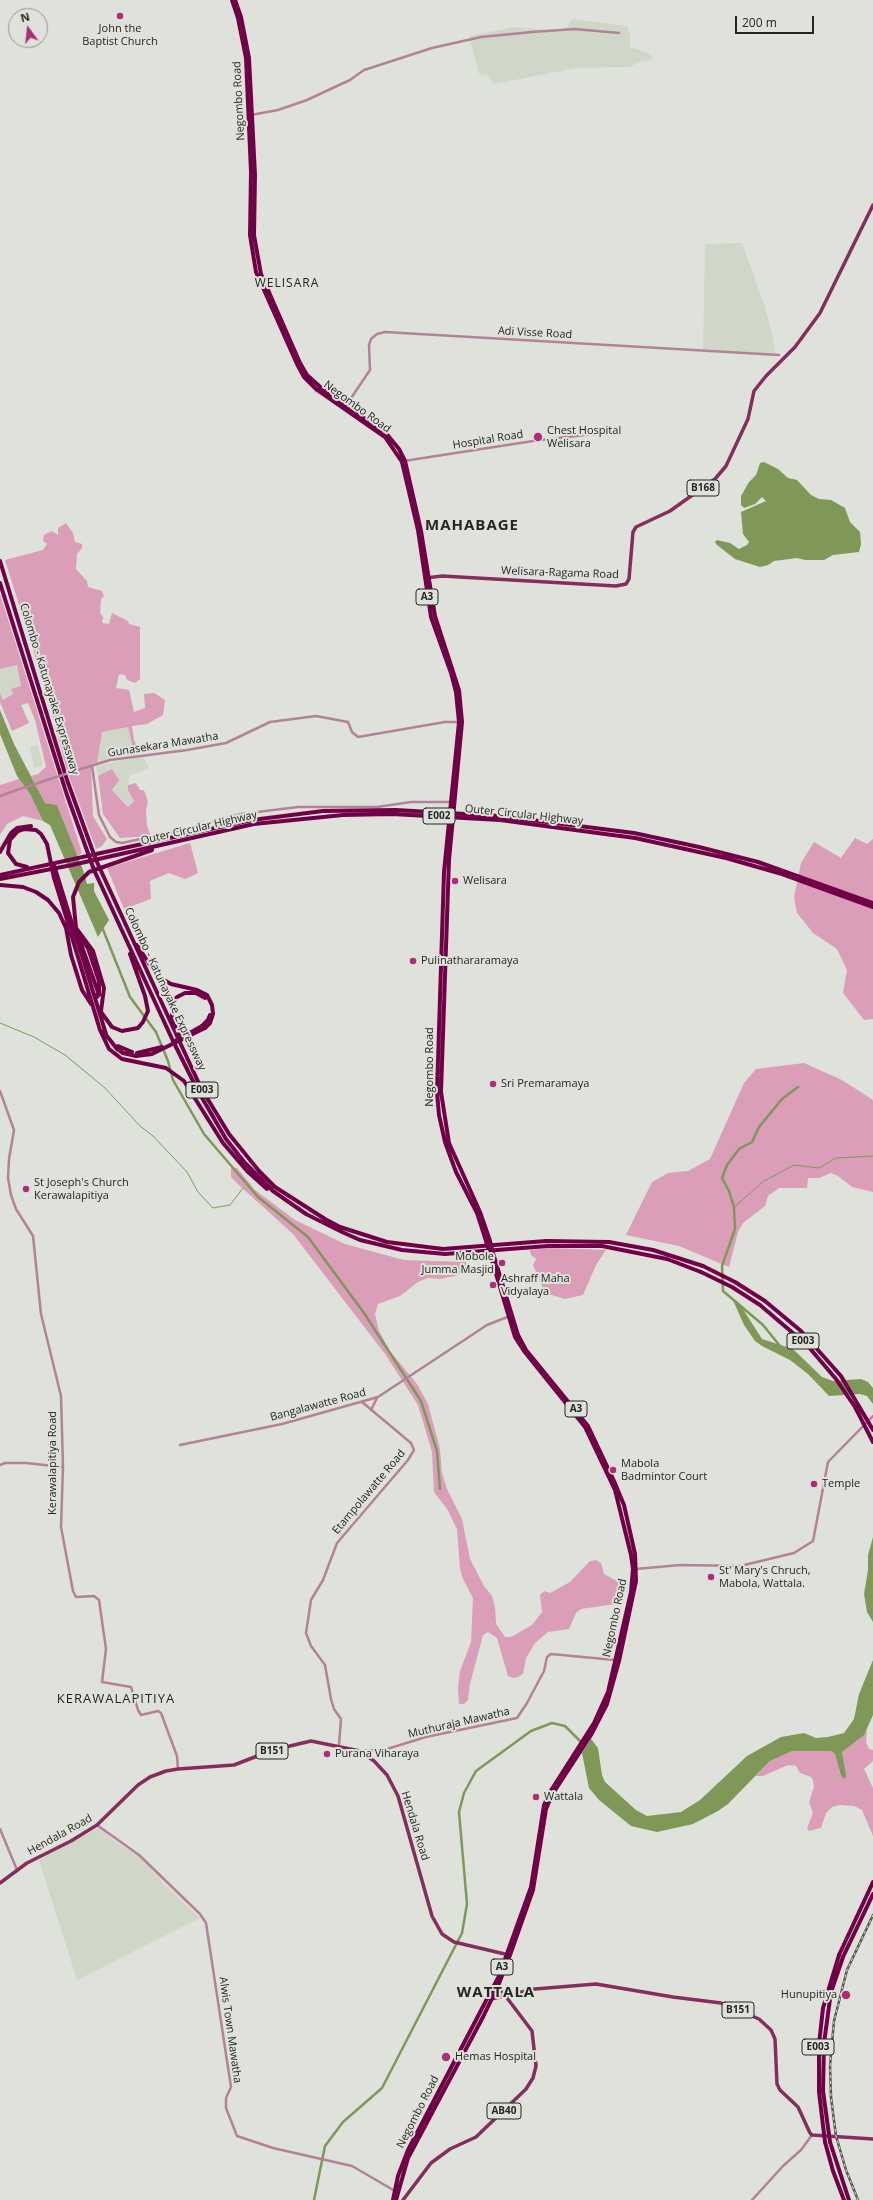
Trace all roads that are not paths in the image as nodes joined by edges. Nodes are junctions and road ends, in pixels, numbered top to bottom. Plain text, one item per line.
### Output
1 (232, 0) edge
2 (235, 0) edge
3 (619, 33) dead end
4 (251, 115) junction
5 (873, 205) edge
6 (779, 355) dead end
7 (345, 407) junction
8 (602, 433) dead end
9 (403, 461) junction
10 (0, 561) edge
11 (426, 578) junction
12 (0, 584) edge
13 (460, 722) junction
14 (92, 766) junction
15 (0, 796) edge
16 (452, 802) junction
17 (175, 842) junction
18 (0, 852) edge
19 (71, 861) junction
20 (0, 875) edge
21 (0, 879) edge
22 (0, 885) edge
23 (873, 903) edge
24 (117, 908) junction
25 (873, 908) edge
26 (118, 921) junction
27 (76, 928) junction
28 (71, 935) junction
29 (81, 940) junction
30 (98, 992) junction
31 (98, 1002) junction
32 (94, 1010) junction
33 (101, 1011) junction
34 (96, 1016) junction
35 (204, 1027) junction
36 (201, 1088) junction
37 (0, 1091) edge
38 (273, 1191) junction
39 (509, 1316) junction
40 (378, 1397) junction
41 (362, 1402) junction
42 (371, 1410) junction
43 (873, 1416) edge
44 (873, 1430) edge
45 (873, 1442) edge
46 (180, 1445) dead end
47 (0, 1465) edge
48 (63, 1467) junction
49 (635, 1569) junction
50 (617, 1660) junction
51 (339, 1745) junction
52 (360, 1751) junction
53 (178, 1769) junction
54 (98, 1825) junction
55 (0, 1829) edge
56 (17, 1870) junction
57 (873, 1882) edge
58 (0, 1883) edge
59 (873, 1894) edge
60 (509, 1955) junction
61 (841, 1956) junction
62 (498, 1986) junction
63 (506, 1995) junction
64 (491, 1999) junction
65 (812, 2135) junction
66 (873, 2139) edge
67 (828, 2142) junction
68 (396, 2191) junction
69 (394, 2200) edge
70 (403, 2200) edge
71 (752, 2200) edge
72 (844, 2200) edge
73 (849, 2200) edge

1 - 4 highway, Negombo Road / A3
2 - 4 highway, Negombo Road / A3
3 - 4 street
4 - 7 highway, Negombo Road / A3
5 - 11 main road, Welisara-Ragama Road / B168
6 - 7 street, Adi Visse Road
7 - 9 highway, Negombo Road / A3
8 - 9 street, Hospital Road
9 - 11 highway, Negombo Road / A3
10 - 24 highway, Colombo - Katunayake Expressway / E003
11 - 13 highway, Negombo Road / A3
12 - 26 highway, Colombo - Katunayake Expressway / E003
13 - 14 street, Gunasekara Mawatha
13 - 16 highway, Negombo Road / A3
14 - 15 street, Gunasekara Mawatha, bridge
14 - 16 street
16 - 39 highway, Negombo Road / A3, bridge
17 - 21 highway, Outer Circular Highway / E002, bridge
17 - 25 highway, Outer Circular Highway / E002, bridge
17 - 27 highway, bridge
18 - 28 highway
19 - 20 highway, Outer Circular Highway / E002, bridge
19 - 23 highway, Outer Circular Highway / E002, bridge
19 - 28 highway, bridge
22 - 28 highway
24 - 35 highway
24 - 36 highway, Colombo - Katunayake Expressway / E003
26 - 33 highway
26 - 38 highway, Colombo - Katunayake Expressway / E003
27 - 29 highway
27 - 30 highway
27 - 31 highway
27 - 33 highway
28 - 31 highway
28 - 32 highway
28 - 32 highway
28 - 34 highway
28 - 35 highway, bridge
29 - 30 highway
29 - 31 highway
30 - 31 highway
31 - 33 highway
32 - 34 highway
34 - 38 highway
35 - 36 highway
36 - 44 highway, Colombo - Katunayake Expressway / E003, bridge
37 - 48 street, Kerawalapitiya Road
38 - 45 highway, Colombo - Katunayake Expressway / E003, bridge
39 - 40 street, Bangalawatte Road
39 - 49 highway, Negombo Road / A3
40 - 41 street, Bangalawatte Road
40 - 42 street
41 - 42 street, Etampolawatte Road
41 - 46 street, Bangalawatte Road
42 - 51 street, Etampolawatte Road
43 - 49 street
47 - 48 street
48 - 53 street, Kerawalapitiya Road
49 - 50 highway, Negombo Road / A3
50 - 52 street, Muthuraja Mawatha
50 - 60 highway, Negombo Road / A3
51 - 52 main road, Hendala Road / B151
51 - 53 main road, Hendala Road / B151
52 - 60 main road, Hendala Road / B151
53 - 54 main road, Hendala Road / B151
54 - 56 main road, Hendala Road / B151
54 - 68 street, Alwis Town Mawatha
55 - 56 street
56 - 58 main road, Hendala Road / B151
57 - 61 highway, E003
59 - 61 highway, E003
60 - 62 highway, Negombo Road / A3
60 - 68 highway, Negombo Road / A3
61 - 67 highway, E003, bridge
62 - 63 main road
62 - 64 highway, Negombo Road / A3
63 - 64 main road
63 - 65 main road, B151
63 - 70 main road, AB40
64 - 68 highway, Negombo Road / A3
65 - 66 main road
65 - 71 street
67 - 72 highway, E003
67 - 73 highway, E003
68 - 69 highway, Negombo Road / A3

